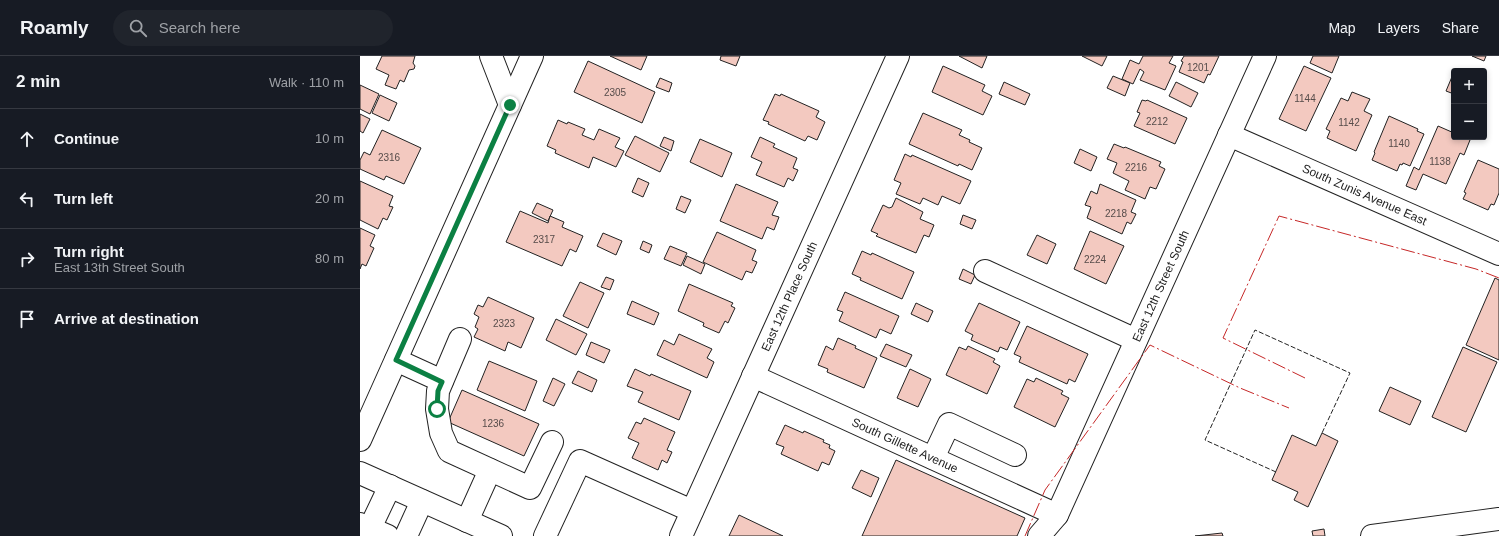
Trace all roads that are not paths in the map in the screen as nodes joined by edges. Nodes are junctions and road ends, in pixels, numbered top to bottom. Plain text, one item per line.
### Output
1 (491, 56) edge
2 (898, 56) edge
3 (1265, 56) edge
4 (529, 58) edge
5 (510, 105) junction
6 (1229, 135) junction
7 (1499, 254) edge
8 (985, 271) dead end
9 (460, 339) dead end
10 (1136, 340) junction
11 (396, 360) junction
12 (753, 376) junction
13 (442, 382) junction
14 (360, 440) edge
15 (552, 442) dead end
16 (1015, 455) dead end
17 (933, 458) junction
18 (490, 470) junction
19 (360, 473) edge
20 (390, 486) junction
21 (422, 501) junction
22 (692, 511) junction
23 (1057, 515) junction
24 (1499, 519) edge
25 (467, 521) junction
26 (373, 529) edge
27 (406, 536) edge
28 (501, 536) edge
29 (545, 536) edge
30 (681, 536) edge
31 (1039, 536) edge
32 (1372, 536) edge

1 - 5 street
2 - 12 street, East 12th Place South
3 - 6 street, East 12th Street South
4 - 5 street
5 - 11 street
6 - 7 street, South Zunis Avenue East
6 - 10 street, East 12th Street South
8 - 10 street
9 - 13 street
10 - 23 street, East 12th Street South
11 - 13 street
11 - 14 street
12 - 17 street, South Gillette Avenue
12 - 22 street, East 12th Place South
13 - 18 street
15 - 18 street
16 - 17 street
17 - 23 street, South Gillette Avenue
18 - 25 street
19 - 20 street
20 - 21 street
20 - 26 street
21 - 25 street
21 - 27 street
22 - 29 street
22 - 30 street, East 12th Place South
23 - 31 street, East 12th Street South
24 - 32 street
25 - 28 street

